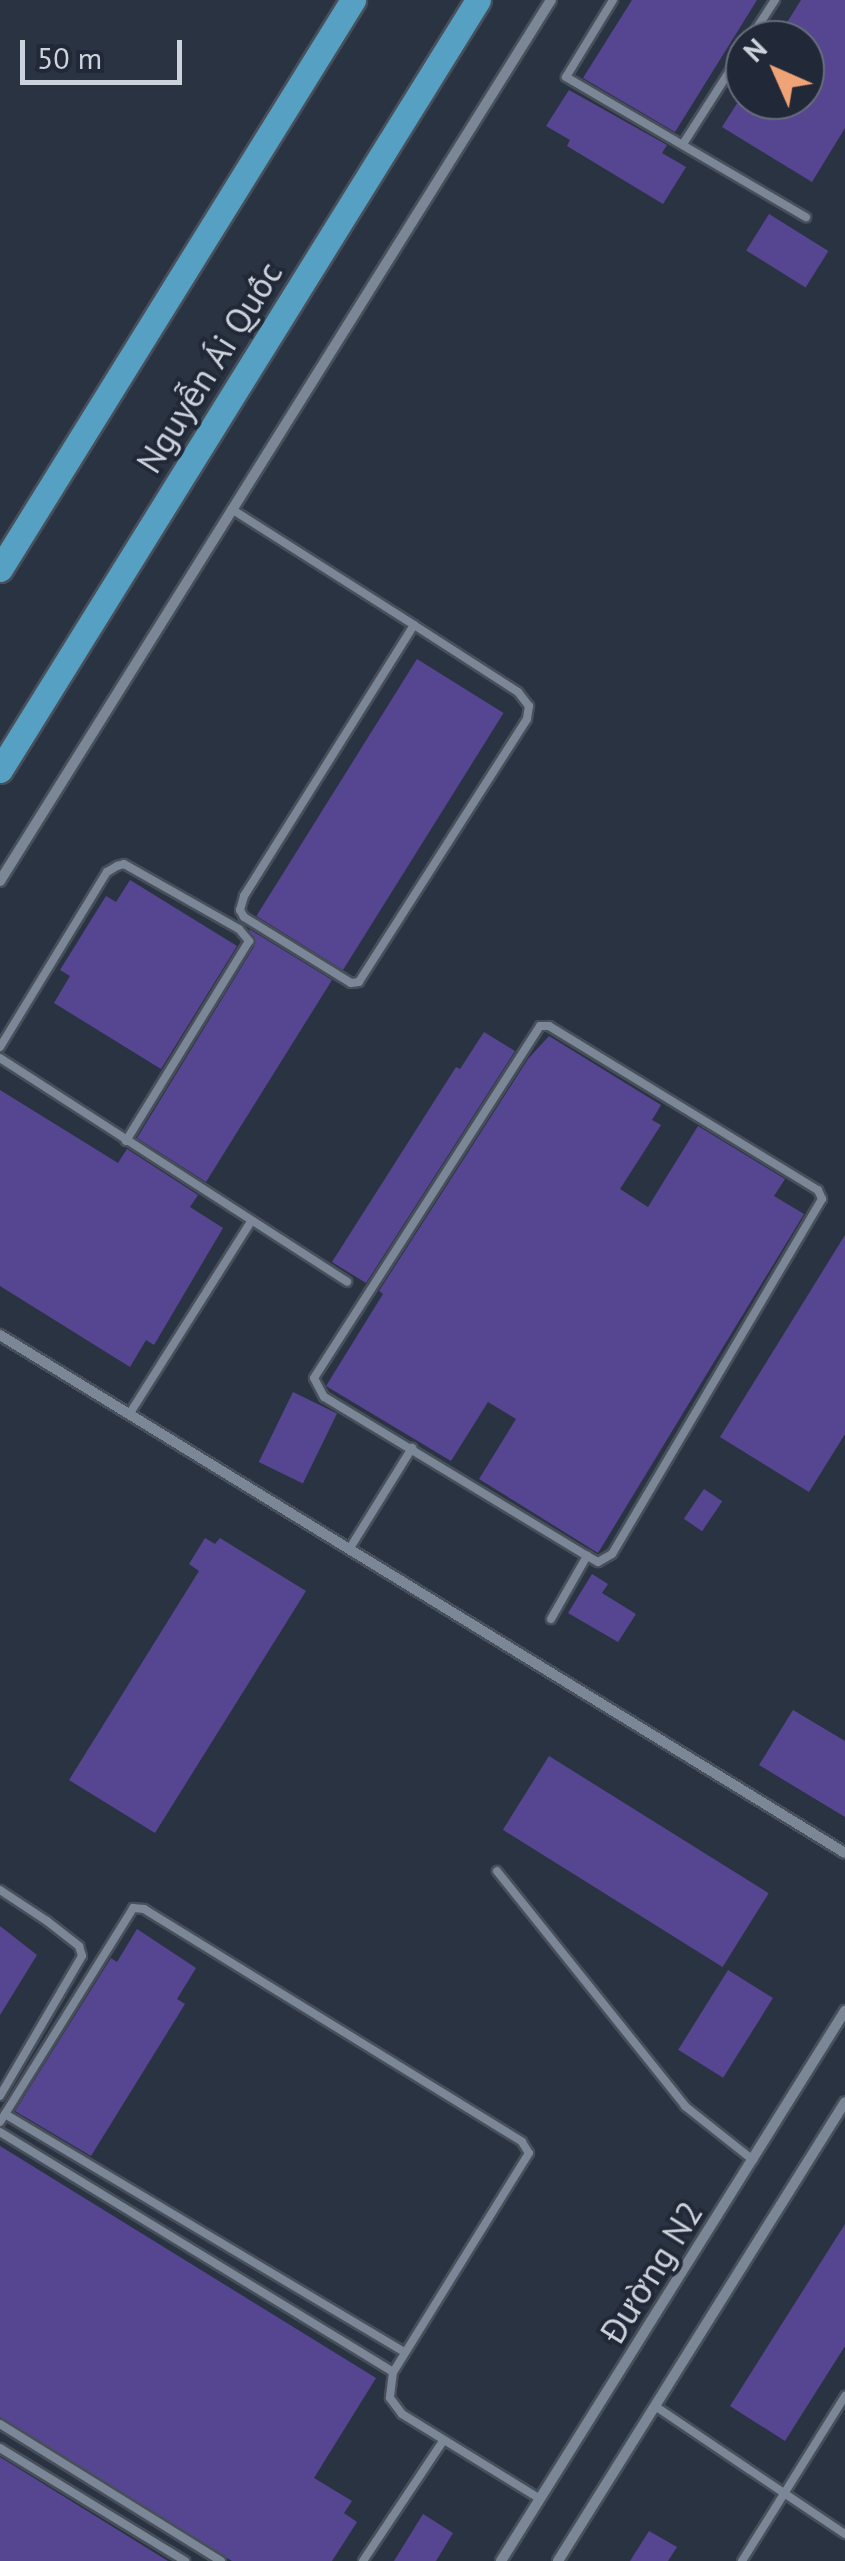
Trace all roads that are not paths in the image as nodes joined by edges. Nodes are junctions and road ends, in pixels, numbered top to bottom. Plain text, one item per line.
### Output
1 (353, 0) edge
2 (478, 0) edge
3 (551, 0) edge
4 (613, 0) edge
5 (725, 78) edge
6 (683, 144) junction
7 (806, 216) dead end
8 (232, 510) junction
9 (0, 569) edge
10 (414, 625) junction
11 (0, 770) edge
12 (0, 881) edge
13 (0, 1047) edge
14 (0, 1058) edge
15 (126, 1141) junction
16 (250, 1223) junction
17 (348, 1282) dead end
18 (0, 1335) edge
19 (130, 1414) junction
20 (412, 1448) junction
21 (350, 1548) junction
22 (587, 1556) junction
23 (551, 1619) dead end
24 (845, 1853) edge
25 (497, 1871) dead end
26 (0, 1890) edge
27 (845, 2011) edge
28 (0, 2096) edge
29 (845, 2102) edge
30 (3, 2118) edge
31 (0, 2132) edge
32 (753, 2160) junction
33 (106, 2173) junction
34 (96, 2190) junction
35 (221, 2242) junction
36 (212, 2261) junction
37 (405, 2352) junction
38 (392, 2372) junction
39 (845, 2396) edge
40 (655, 2406) junction
41 (0, 2424) edge
42 (443, 2441) junction
43 (0, 2448) edge
44 (84, 2476) junction
45 (74, 2493) junction
46 (785, 2493) junction
47 (540, 2500) junction
48 (845, 2534) edge
49 (185, 2561) edge
50 (221, 2561) edge
51 (363, 2561) edge
52 (501, 2561) edge
53 (558, 2561) edge
54 (742, 2561) edge

1 - 9 main road, Nguyễn Ái Quốc
2 - 11 main road, Nguyễn Ái Quốc
3 - 8 street
4 - 6 lane
5 - 6 lane
6 - 7 lane
8 - 10 lane
8 - 12 street
10 - 10 lane
13 - 15 lane
14 - 15 lane
15 - 16 lane
16 - 17 lane
16 - 19 lane
18 - 19 street
19 - 21 street
20 - 21 lane
20 - 22 lane
20 - 22 lane
21 - 24 street
22 - 23 lane
25 - 32 lane
26 - 28 lane
27 - 32 street, Đường N2
29 - 40 street
30 - 33 lane
30 - 37 lane
31 - 34 lane
32 - 47 street, Đường N2
33 - 34 lane
33 - 35 lane
34 - 36 lane
35 - 36 lane
35 - 37 lane
36 - 38 lane
37 - 38 lane
38 - 42 lane
39 - 46 lane
40 - 46 lane
40 - 53 street
41 - 44 lane
42 - 47 lane
42 - 51 lane
43 - 45 lane
44 - 45 lane
44 - 50 lane
45 - 49 lane
46 - 48 lane
46 - 54 lane
47 - 52 street, Đường N2

